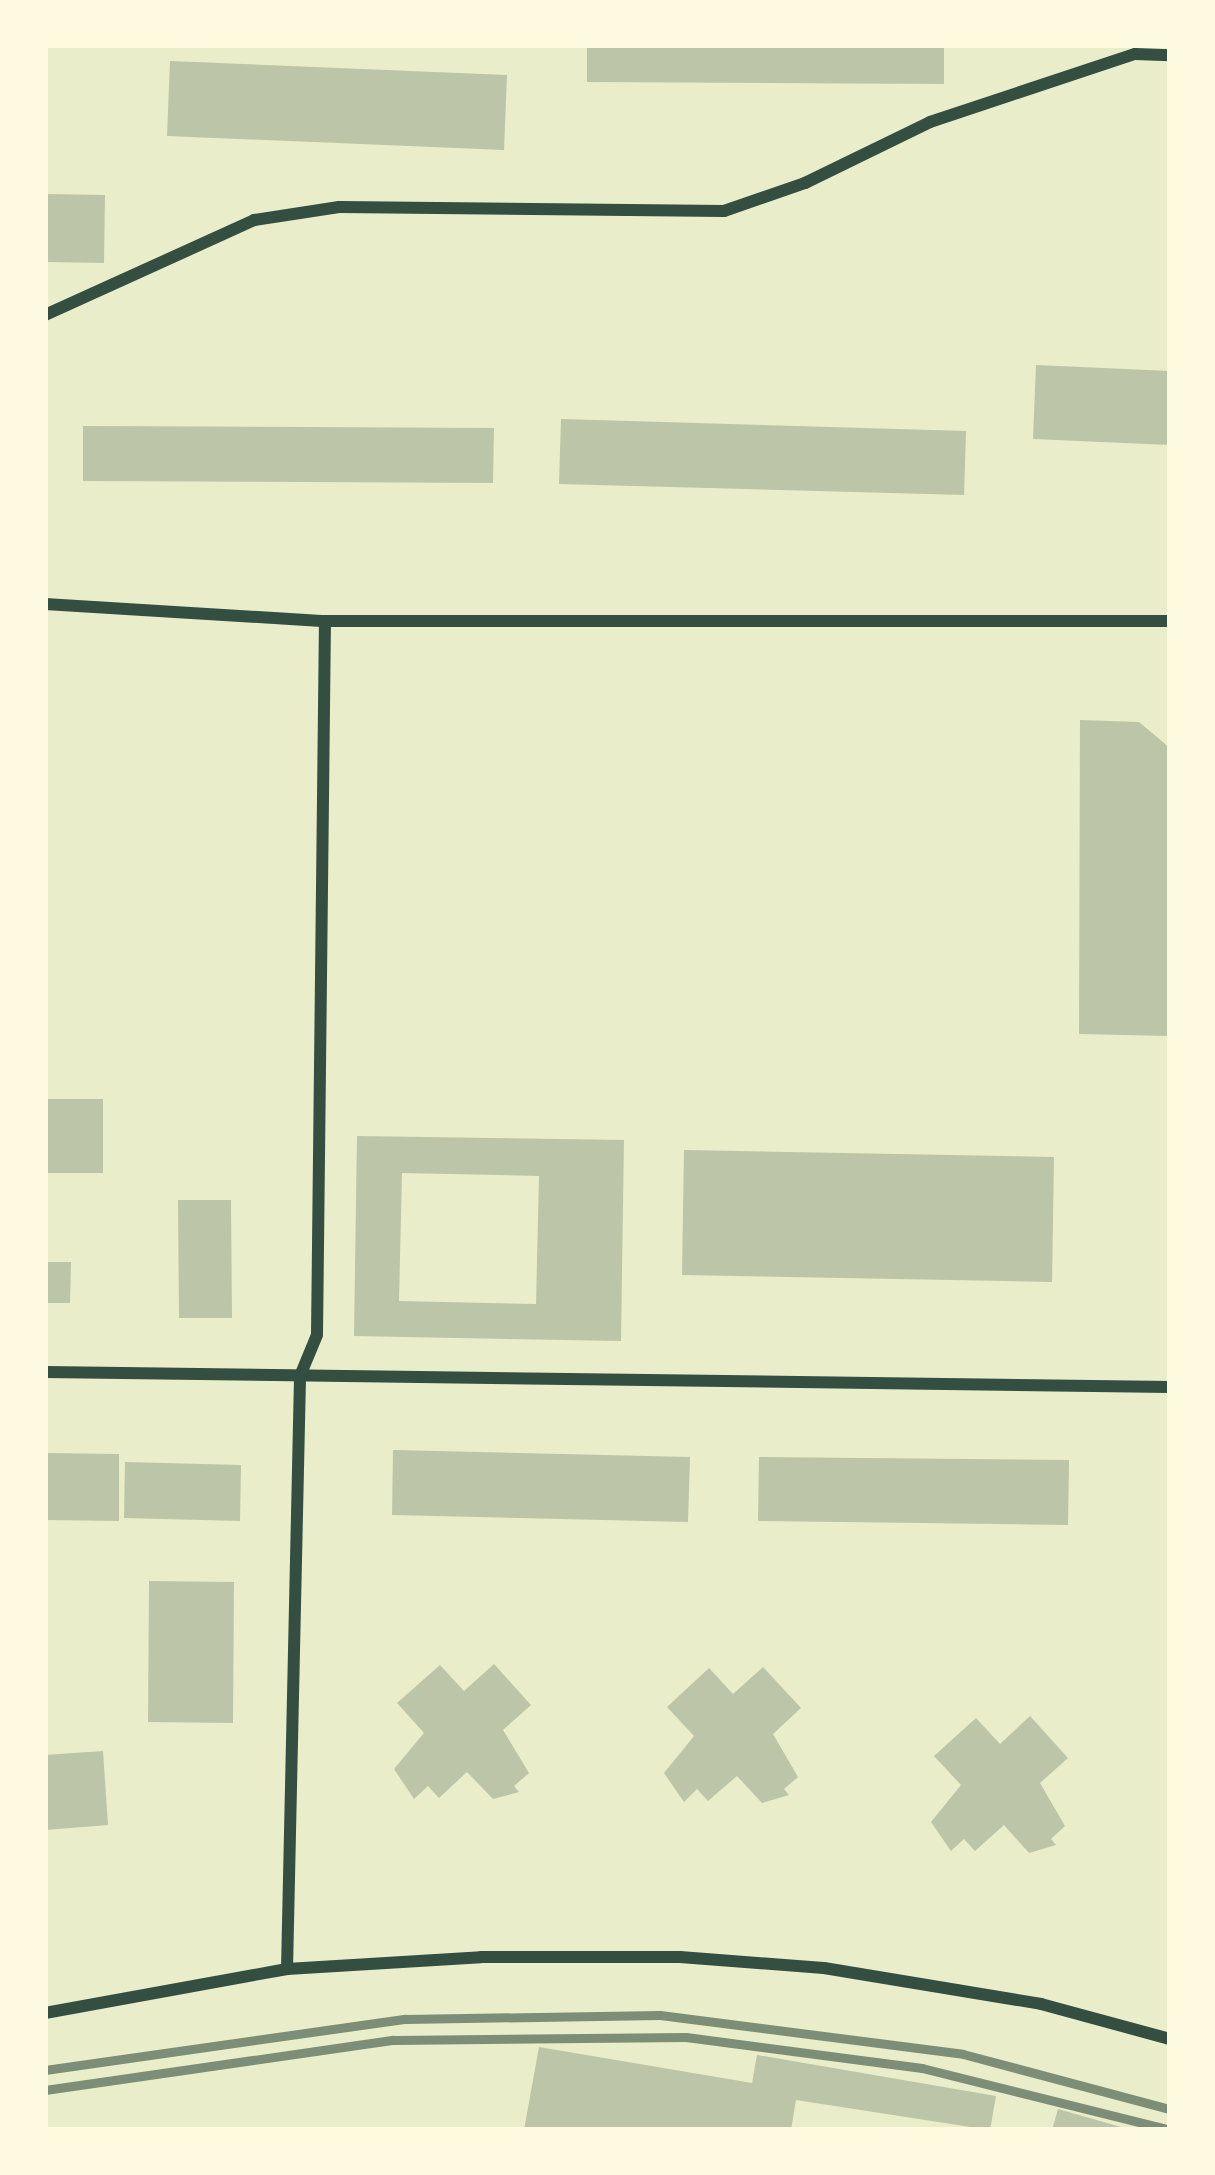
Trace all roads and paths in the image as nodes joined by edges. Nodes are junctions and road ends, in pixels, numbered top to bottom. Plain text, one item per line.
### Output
1 (1170, 55) edge
2 (45, 315) edge
3 (45, 604) edge
4 (325, 621) junction
5 (1170, 621) edge
6 (45, 1372) edge
7 (300, 1376) junction
8 (1170, 1387) edge
9 (287, 1969) junction
10 (45, 2013) edge
11 (1170, 2039) edge

1 - 2 street
3 - 4 street
4 - 5 street
4 - 7 street
6 - 7 street
7 - 8 street
7 - 9 street
9 - 10 street
9 - 11 street

